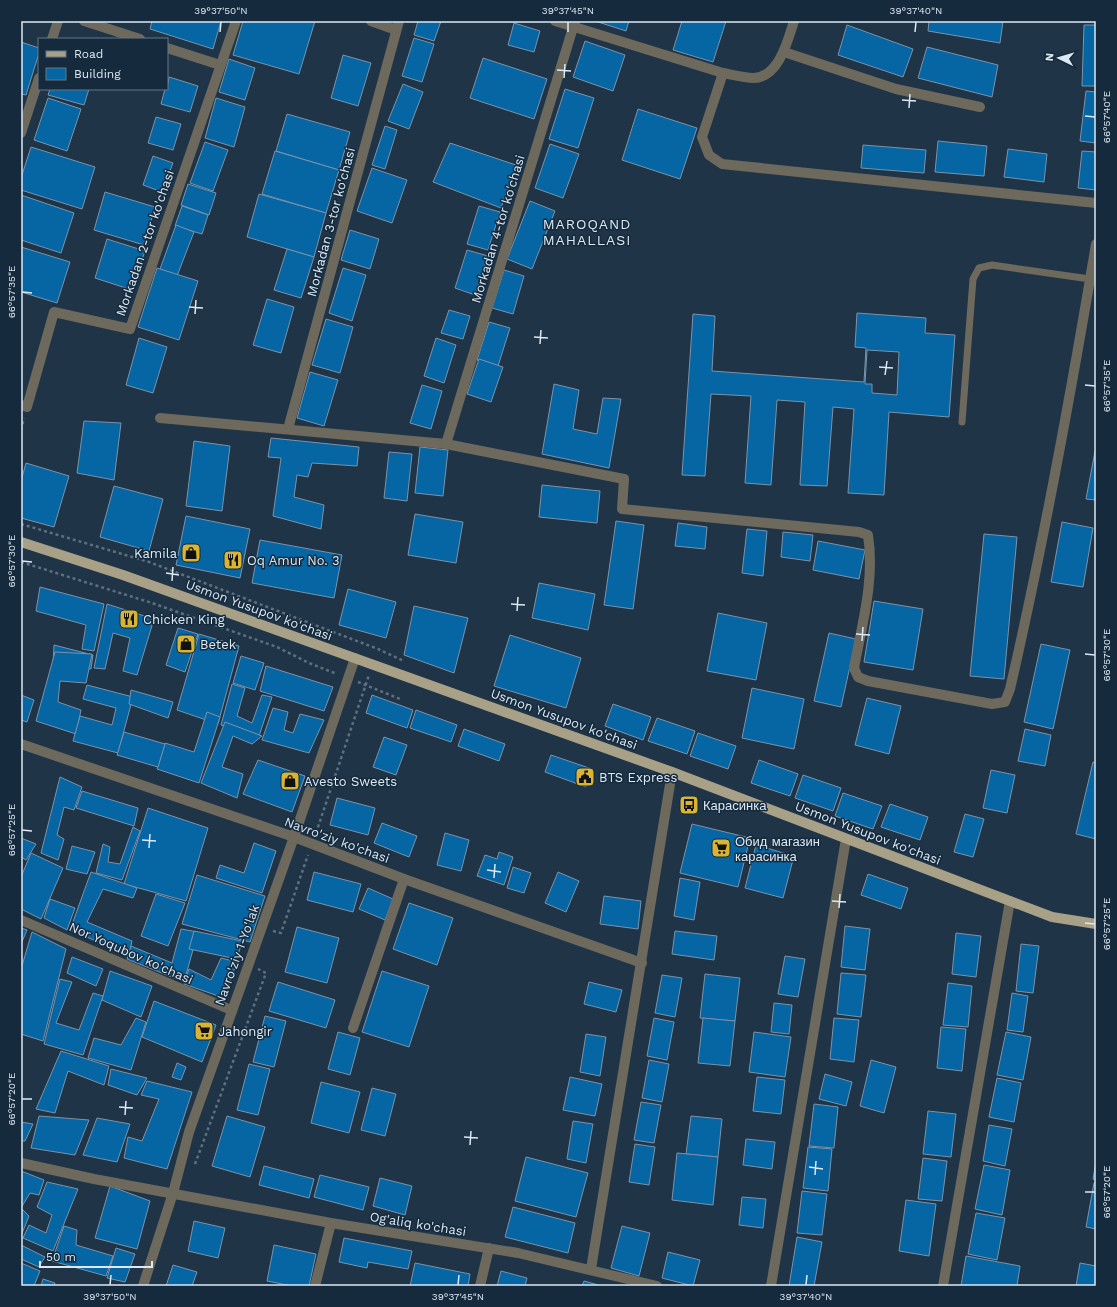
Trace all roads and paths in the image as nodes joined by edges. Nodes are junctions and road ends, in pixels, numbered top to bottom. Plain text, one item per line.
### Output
1 (58, 21) edge
2 (84, 21) edge
3 (236, 21) edge
4 (371, 21) edge
5 (555, 21) edge
6 (794, 21) edge
7 (574, 24) edge
8 (398, 26) edge
9 (52, 38) edge
10 (137, 38) edge
11 (168, 48) edge
12 (784, 52) junction
13 (220, 65) junction
14 (723, 74) junction
15 (38, 81) edge
16 (980, 107) dead end
17 (21, 133) edge
18 (1096, 203) edge
19 (1096, 244) edge
20 (1093, 279) edge
21 (24, 406) edge
22 (160, 418) dead end
23 (962, 422) dead end
24 (288, 429) junction
25 (446, 444) junction
26 (21, 524) edge
27 (21, 542) edge
28 (21, 562) edge
29 (378, 649) junction
30 (354, 658) junction
31 (309, 663) dead end
32 (408, 663) dead end
33 (373, 665) junction
34 (21, 744) edge
35 (672, 772) junction
36 (294, 837) junction
37 (846, 839) junction
38 (312, 844) junction
39 (404, 879) junction
40 (1010, 901) junction
41 (21, 920) edge
42 (1096, 924) edge
43 (261, 927) junction
44 (642, 963) junction
45 (266, 973) dead end
46 (231, 1010) junction
47 (354, 1028) dead end
48 (21, 1163) edge
49 (194, 1165) dead end
50 (173, 1193) junction
51 (331, 1223) junction
52 (489, 1248) junction
53 (591, 1269) junction
54 (143, 1286) edge
55 (315, 1286) edge
56 (480, 1286) edge
57 (657, 1286) edge
58 (771, 1286) edge
59 (943, 1286) edge

1 - 9 street
2 - 10 street
3 - 13 street, Morkadan 2-tor ko'chasi
4 - 8 street
5 - 7 street
6 - 12 street
7 - 14 street
7 - 25 street, Morkadan 4-tor ko'chasi
8 - 24 street, Morkadan 3-tor ko'chasi
11 - 13 street
12 - 14 street
12 - 16 street
13 - 21 street, Morkadan 2-tor ko'chasi
14 - 18 street
15 - 17 street
19 - 20 street
20 - 23 lane
20 - 25 street
22 - 24 street
24 - 25 street
26 - 29 path
27 - 30 main road, Usmon Yusupov ko'chasi
28 - 31 path
29 - 32 path
29 - 33 path
30 - 33 main road, Usmon Yusupov ko'chasi
30 - 36 street, Navro'ziy 1-Yo'lak
33 - 35 main road, Usmon Yusupov ko'chasi
33 - 38 path
34 - 36 street, Navro'ziy ko'chasi
35 - 37 main road, Usmon Yusupov ko'chasi
35 - 44 street
36 - 38 street, Navro'ziy ko'chasi
36 - 43 street, Navro'ziy 1-Yo'lak
37 - 40 main road, Usmon Yusupov ko'chasi
37 - 58 street
38 - 39 street, Navro'ziy ko'chasi
38 - 43 path
39 - 44 street, Navro'ziy ko'chasi
39 - 47 street
40 - 42 main road, Usmon Yusupov ko'chasi
40 - 59 street
41 - 46 street, Nor Yoqubov ko'chasi
43 - 46 street, Navro'ziy 1-Yo'lak
44 - 53 street
45 - 49 path
46 - 50 street, Navro'ziy 1-Yo'lak
48 - 50 street, Og'aliq ko'chasi
50 - 51 street, Og'aliq ko'chasi
50 - 54 street, Navro'ziy 1-Yo'lak
51 - 52 street, Og'aliq ko'chasi
51 - 55 street
52 - 53 street, Og'aliq ko'chasi
52 - 56 street
53 - 57 street, Og'aliq ko'chasi

